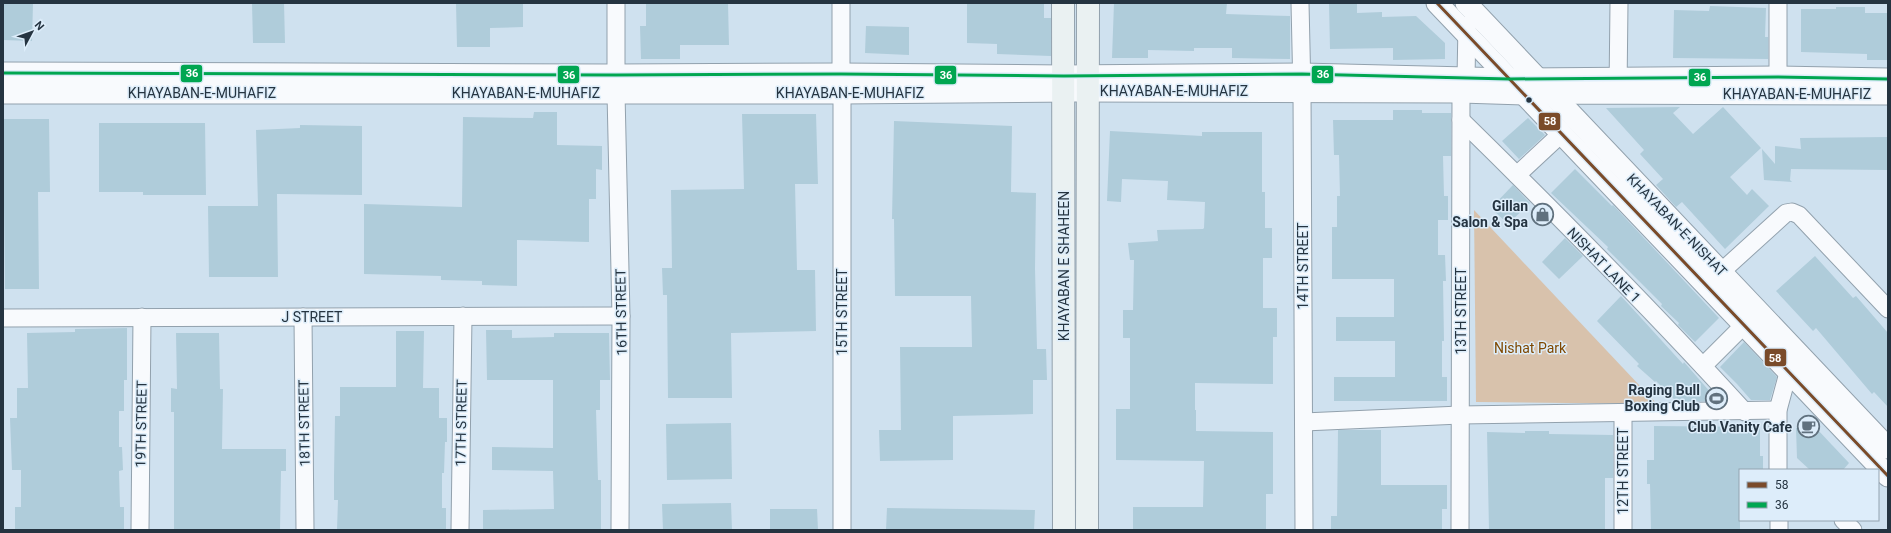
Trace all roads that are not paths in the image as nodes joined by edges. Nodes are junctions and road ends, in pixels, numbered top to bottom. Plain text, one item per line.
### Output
1 (616, 3) edge
2 (841, 3) edge
3 (1063, 3) edge
4 (1088, 3) edge
5 (1300, 3) edge
6 (1437, 3) edge
7 (1620, 3) edge
8 (1778, 3) edge
9 (1468, 4) edge
10 (1466, 33) junction
11 (3, 73) edge
12 (1536, 77) junction
13 (1509, 79) junction
14 (1888, 79) edge
15 (842, 83) junction
16 (1064, 83) junction
17 (1088, 83) junction
18 (1302, 83) junction
19 (496, 84) junction
20 (616, 84) junction
21 (1464, 85) junction
22 (1618, 85) junction
23 (1778, 85) junction
24 (3, 93) edge
25 (1551, 93) junction
26 (1524, 94) junction
27 (1888, 94) edge
28 (1461, 120) junction
29 (1561, 134) junction
30 (1517, 175) junction
31 (1722, 272) junction
32 (1888, 309) edge
33 (463, 316) junction
34 (621, 316) junction
35 (142, 317) junction
36 (303, 317) junction
37 (3, 318) edge
38 (1743, 326) junction
39 (1795, 350) junction
40 (1703, 366) junction
41 (1788, 373) junction
42 (1778, 410) junction
43 (1745, 412) junction
44 (1623, 413) junction
45 (1460, 415) junction
46 (1304, 422) junction
47 (1888, 448) edge
48 (1782, 466) edge
49 (1888, 476) edge
50 (1844, 521) edge
51 (140, 530) edge
52 (305, 530) edge
53 (460, 530) edge
54 (620, 530) edge
55 (842, 530) edge
56 (1064, 530) edge
57 (1087, 530) edge
58 (1304, 530) edge
59 (1460, 530) edge
60 (1623, 530) edge
61 (1853, 530) edge

1 - 20 street, 16TH STREET
2 - 15 street, 15TH STREET
3 - 16 main road, KHAYABAN E SHAHEEN
4 - 17 main road, KHAYABAN E SHAHEEN
5 - 18 street, 14TH STREET
6 - 10 street, KHAYABAN-E-NISHAT
7 - 22 street
8 - 23 street
9 - 10 street, 13TH STREET
9 - 12 street, KHAYABAN-E-NISHAT
10 - 13 street, KHAYABAN-E-NISHAT
10 - 21 street, 13TH STREET
11 - 19 street
12 - 13 street, KHAYABAN-E-MUHAFIZ
12 - 22 street, KHAYABAN-E-MUHAFIZ
12 - 25 street, KHAYABAN-E-NISHAT
13 - 21 street, KHAYABAN-E-MUHAFIZ
13 - 26 street, KHAYABAN-E-NISHAT
14 - 23 street, KHAYABAN-E-MUHAFIZ
15 - 16 street, KHAYABAN-E-MUHAFIZ
15 - 20 street, KHAYABAN-E-MUHAFIZ
15 - 55 street, 15TH STREET
16 - 17 street, KHAYABAN-E-MUHAFIZ
16 - 56 main road, KHAYABAN E SHAHEEN
17 - 18 street, KHAYABAN-E-MUHAFIZ
17 - 57 main road, KHAYABAN E SHAHEEN
18 - 21 street, KHAYABAN-E-MUHAFIZ
18 - 46 street, 14TH STREET
19 - 20 street, KHAYABAN-E-MUHAFIZ
19 - 24 street, KHAYABAN-E-MUHAFIZ
20 - 34 street, 16TH STREET
21 - 26 street, KHAYABAN-E-MUHAFIZ
21 - 28 street, 13TH STREET
22 - 23 street, KHAYABAN-E-MUHAFIZ
22 - 25 street, KHAYABAN-E-MUHAFIZ
23 - 27 street, KHAYABAN-E-MUHAFIZ
25 - 26 street, KHAYABAN-E-MUHAFIZ
25 - 31 street, KHAYABAN-E-NISHAT
26 - 29 street, KHAYABAN-E-NISHAT
28 - 30 street, NISHAT LANE 1
28 - 45 street, 13TH STREET
29 - 30 street
29 - 38 street, KHAYABAN-E-NISHAT
30 - 40 street, NISHAT LANE 1
31 - 32 street
31 - 39 street, KHAYABAN-E-NISHAT
33 - 34 street, J STREET
33 - 36 street, J STREET
33 - 53 street, 17TH STREET
34 - 54 street, 16TH STREET
35 - 36 street, J STREET
35 - 37 street, J STREET
35 - 51 street, 19TH STREET
36 - 52 street, 18TH STREET
38 - 40 street
38 - 41 street, KHAYABAN-E-NISHAT
39 - 41 street
39 - 47 street, KHAYABAN-E-NISHAT
40 - 43 street, NISHAT LANE 1
41 - 42 street
41 - 49 street, KHAYABAN-E-NISHAT
42 - 43 street
42 - 48 street
43 - 44 street
44 - 45 street
44 - 60 street, 12TH STREET
45 - 46 street
45 - 59 street, 13TH STREET
46 - 58 street, 14TH STREET
50 - 61 street

